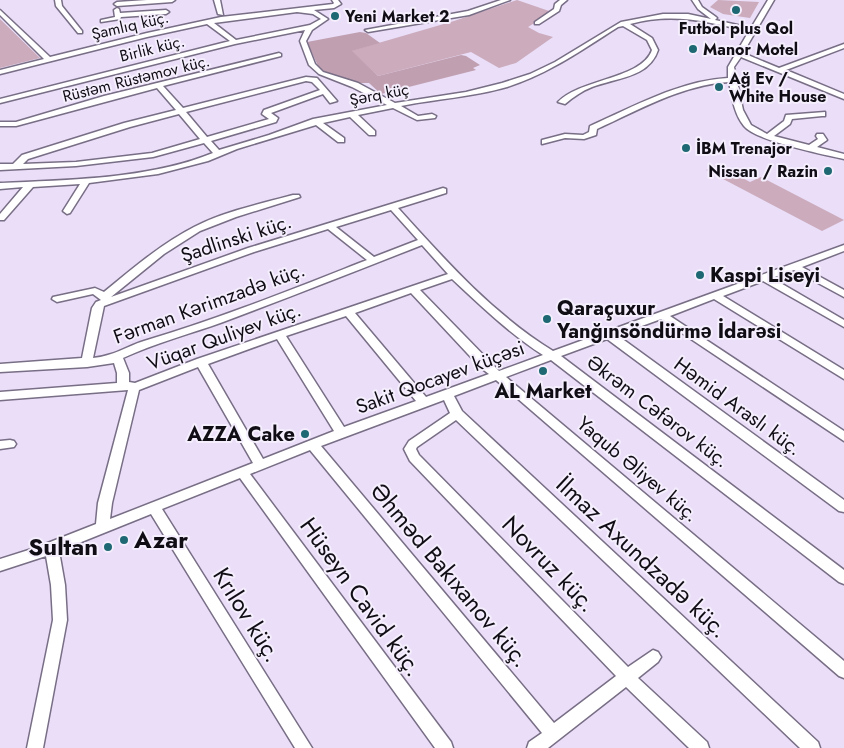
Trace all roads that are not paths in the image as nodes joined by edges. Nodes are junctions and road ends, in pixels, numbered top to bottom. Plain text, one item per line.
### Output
1 (68, 0) edge
2 (172, 0) edge
3 (218, 0) edge
4 (335, 0) edge
5 (507, 0) edge
6 (695, 0) edge
7 (771, 0) edge
8 (58, 1) edge
9 (120, 2) edge
10 (558, 2) edge
11 (297, 10) junction
12 (0, 12) edge
13 (166, 12) dead end
14 (221, 14) dead end
15 (118, 15) junction
16 (103, 21) dead end
17 (716, 21) junction
18 (209, 22) junction
19 (537, 23) dead end
20 (623, 23) junction
21 (312, 27) junction
22 (368, 30) dead end
23 (754, 30) junction
24 (80, 32) dead end
25 (235, 42) junction
26 (844, 46) edge
27 (740, 54) junction
28 (279, 56) dead end
29 (48, 59) junction
30 (780, 70) junction
31 (0, 72) edge
32 (732, 80) junction
33 (684, 84) dead end
34 (702, 84) junction
35 (159, 86) junction
36 (325, 92) junction
37 (844, 97) edge
38 (333, 101) dead end
39 (0, 102) edge
40 (562, 102) dead end
41 (394, 105) junction
42 (180, 112) junction
43 (351, 114) junction
44 (822, 114) dead end
45 (432, 116) dead end
46 (316, 121) junction
47 (0, 124) edge
48 (372, 133) dead end
49 (820, 136) dead end
50 (767, 137) junction
51 (205, 140) junction
52 (341, 140) dead end
53 (544, 142) dead end
54 (810, 148) junction
55 (218, 154) junction
56 (844, 157) edge
57 (16, 166) junction
58 (0, 167) edge
59 (86, 181) junction
60 (30, 184) junction
61 (0, 186) edge
62 (442, 191) dead end
63 (296, 196) dead end
64 (392, 206) junction
65 (67, 211) dead end
66 (1, 218) edge
67 (329, 226) junction
68 (424, 242) junction
69 (844, 248) edge
70 (372, 260) junction
71 (794, 266) junction
72 (454, 275) junction
73 (764, 278) junction
74 (413, 289) junction
75 (844, 294) edge
76 (716, 296) junction
77 (57, 298) dead end
78 (105, 299) junction
79 (349, 312) junction
80 (662, 315) junction
81 (844, 324) edge
82 (280, 335) junction
83 (609, 336) junction
84 (552, 356) junction
85 (117, 357) junction
86 (201, 362) junction
87 (87, 363) junction
88 (0, 368) edge
89 (844, 375) edge
90 (497, 376) junction
91 (128, 387) junction
92 (447, 394) junction
93 (0, 396) edge
94 (424, 403) junction
95 (457, 414) junction
96 (341, 434) junction
97 (844, 437) edge
98 (313, 445) junction
99 (260, 465) junction
100 (242, 472) junction
101 (153, 506) junction
102 (844, 507) edge
103 (103, 526) junction
104 (51, 548) junction
105 (0, 565) edge
106 (844, 578) edge
107 (653, 657) dead end
108 (844, 671) edge
109 (628, 678) junction
110 (553, 734) junction
111 (35, 748) edge
112 (304, 748) edge
113 (445, 748) edge
114 (535, 748) edge
115 (701, 748) edge
116 (812, 748) edge

1 - 8 street
2 - 9 street
3 - 14 street
4 - 11 street, Şamlıq küç.
5 - 22 street
6 - 17 street
7 - 23 street
8 - 24 street
9 - 15 street
10 - 19 street
11 - 18 street, Şamlıq küç.
11 - 21 street, Şamlıq küç.
12 - 29 street
13 - 15 street
15 - 16 street
17 - 20 street, Şərq küç
17 - 23 street, Şərq küç
18 - 25 street
18 - 29 street, Şamlıq küç.
20 - 40 street
20 - 41 street, Şərq küç
21 - 25 street, Birlik küç.
21 - 41 street, Şamlıq küç.
23 - 27 street
25 - 39 street, Birlik küç.
26 - 30 street
27 - 30 street
27 - 32 street
28 - 35 street, Rüstəm Rüstəmov küç.
29 - 31 street, Şamlıq küç.
30 - 37 street
32 - 34 street
32 - 50 street
33 - 34 street
34 - 53 street
35 - 42 street
35 - 47 street, Rüstəm Rüstəmov küç.
36 - 38 street
36 - 42 street
36 - 51 street
41 - 43 street, Şərq küç
41 - 45 street
42 - 51 street
42 - 57 street
43 - 46 street, Şərq küç
43 - 48 street
44 - 50 street
46 - 52 street
46 - 55 street, Şərq küç
49 - 54 street
50 - 54 street
51 - 55 street
51 - 57 street
54 - 56 street
55 - 59 street, Şərq küç
57 - 58 street
59 - 60 street, Şərq küç
59 - 65 street
60 - 61 street, Şərq küç
60 - 66 street
62 - 64 street, Şadlinski küç.
63 - 78 street
64 - 67 street, Şadlinski küç.
64 - 68 street, Əkrəm Cəfərov küç.
67 - 70 street
67 - 78 street, Şadlinski küç.
68 - 70 street, Fərman Kərimzadə küç.
68 - 72 street, Əkrəm Cəfərov küç.
69 - 71 street, Sakit Qocayev küçəsi
70 - 85 street, Fərman Kərimzadə küç.
71 - 73 street, Sakit Qocayev küçəsi
71 - 75 street
72 - 74 street, Vüqar Quliyev küç.
72 - 84 street, Əkrəm Cəfərov küç.
73 - 76 street, Sakit Qocayev küçəsi
73 - 81 street
74 - 79 street, Vüqar Quliyev küç.
74 - 90 street, Yaqub Əliyev küç.
76 - 80 street, Sakit Qocayev küçəsi
76 - 89 street
77 - 78 street
78 - 87 street
79 - 82 street, Vüqar Quliyev küç.
79 - 94 street
80 - 83 street, Sakit Qocayev küçəsi
80 - 97 street
82 - 86 street, Vüqar Quliyev küç.
82 - 96 street
83 - 84 street, Sakit Qocayev küçəsi
83 - 102 street, Həmid Araslı küç.
84 - 90 street, Sakit Qocayev küçəsi
84 - 106 street, Əkrəm Cəfərov küç.
85 - 87 street, Fərman Kərimzadə küç.
85 - 91 street
86 - 91 street, Vüqar Quliyev küç.
86 - 99 street
87 - 88 street, Fərman Kərimzadə küç.
90 - 92 street, Sakit Qocayev küçəsi
90 - 108 street, Yaqub Əliyev küç.
91 - 93 street, Vüqar Quliyev küç.
91 - 103 street
92 - 94 street, Sakit Qocayev küçəsi
92 - 95 street, İlmaz Axundzadə küç.
94 - 96 street, Sakit Qocayev küçəsi
95 - 109 street, Novruz küç.
95 - 116 street, İlmaz Axundzadə küç.
96 - 98 street, Sakit Qocayev küçəsi
98 - 99 street, Sakit Qocayev küçəsi
98 - 110 street, Əhməd Bakıxanov küç.
99 - 100 street, Sakit Qocayev küçəsi
100 - 101 street, Sakit Qocayev küçəsi
100 - 113 street, Hüseyn Cavid küç.
101 - 103 street, Sakit Qocayev küçəsi
101 - 112 street, Krılov küç.
103 - 104 street, Sakit Qocayev küçəsi
104 - 105 street, Sakit Qocayev küçəsi
104 - 111 street
107 - 109 street
109 - 110 street
109 - 115 street, Novruz küç.
110 - 114 street

